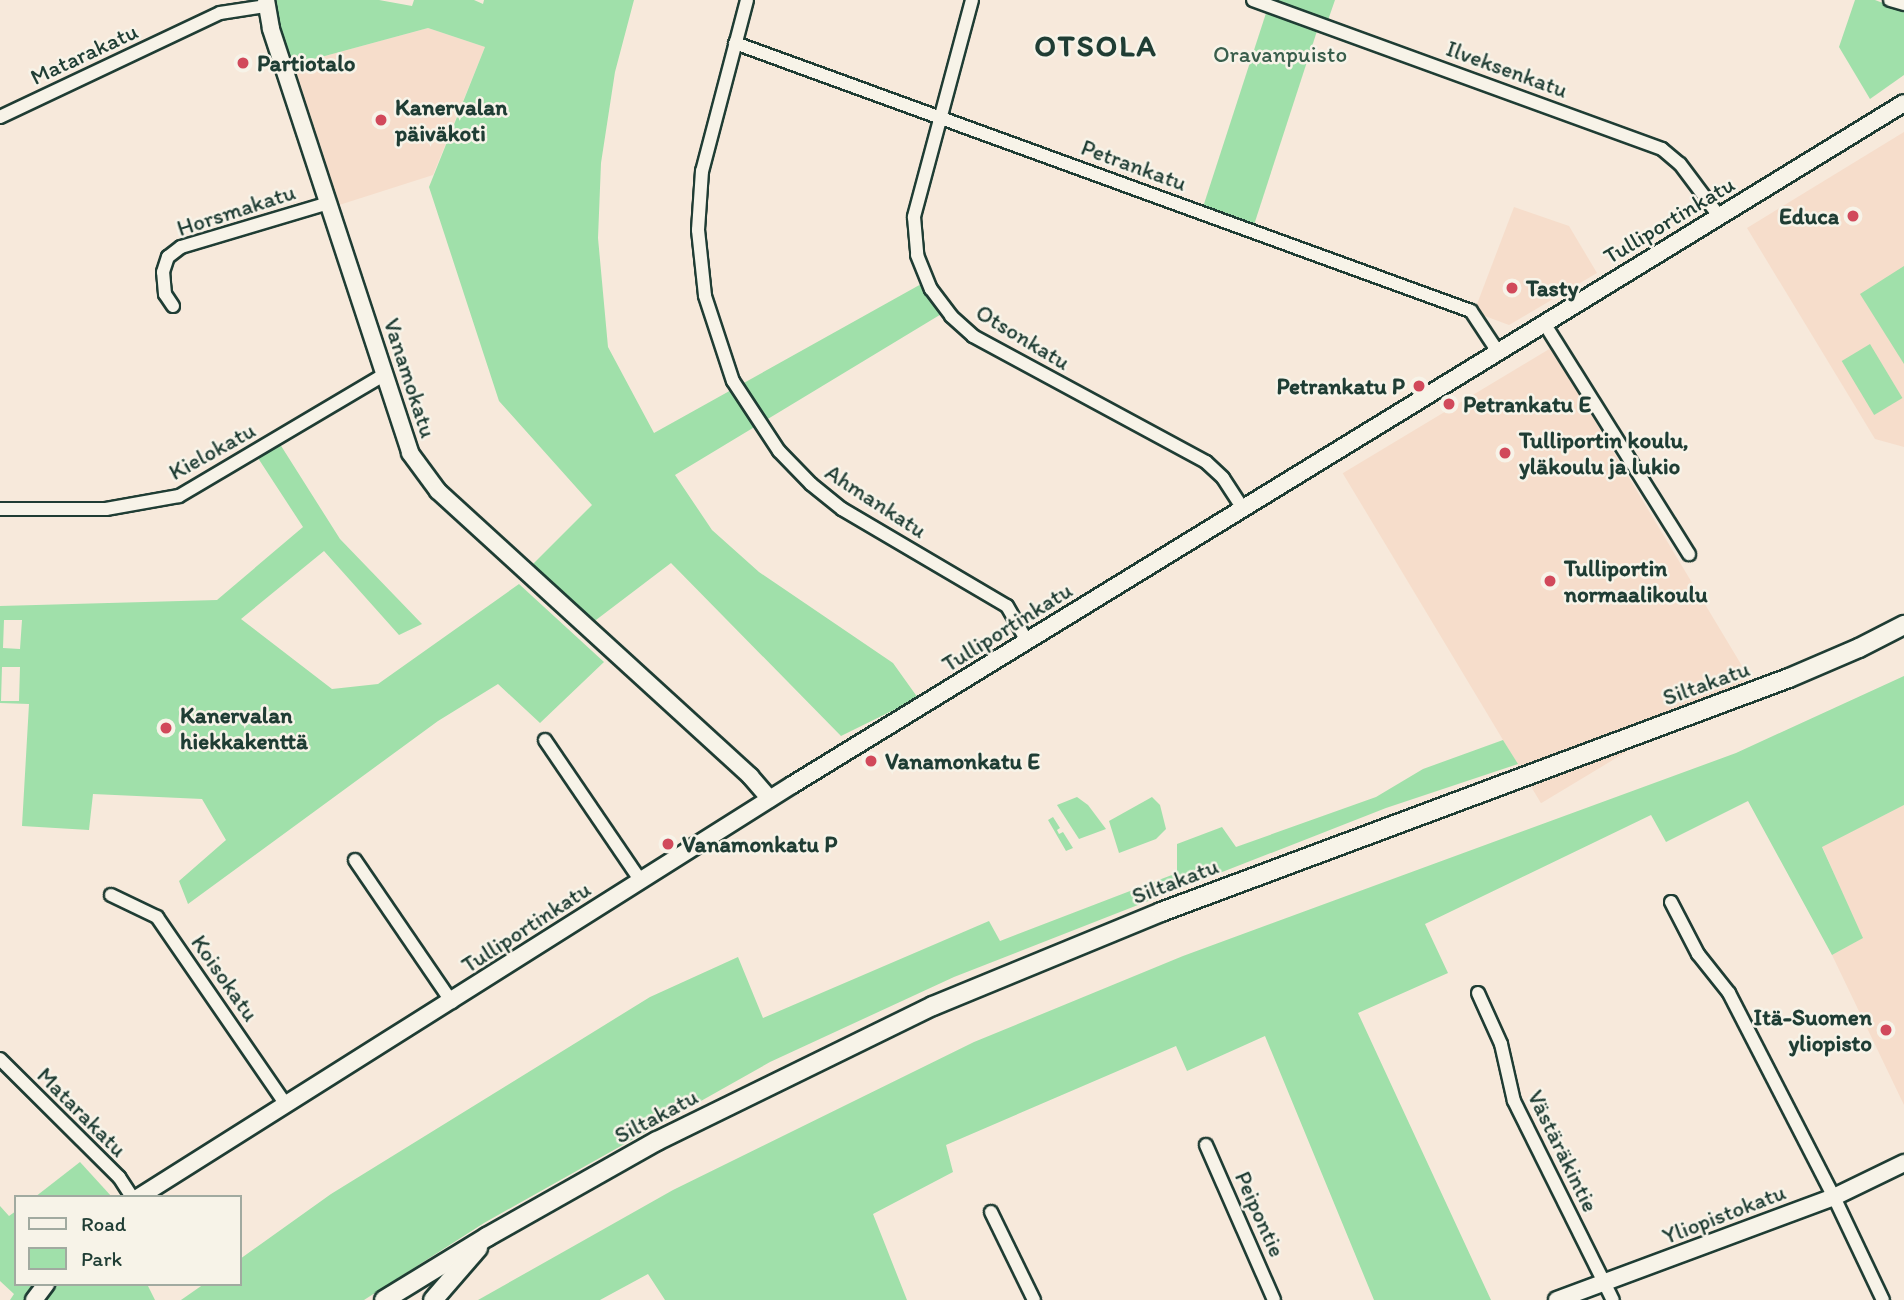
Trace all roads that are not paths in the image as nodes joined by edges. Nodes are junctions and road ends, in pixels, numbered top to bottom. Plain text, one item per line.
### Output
1 (747, 0) edge
2 (972, 0) edge
3 (1253, 0) edge
4 (1890, 0) edge
5 (266, 3) edge
6 (1904, 4) edge
7 (736, 43) junction
8 (1904, 103) edge
9 (0, 117) edge
10 (940, 117) junction
11 (329, 203) junction
12 (1719, 216) junction
13 (173, 306) dead end
14 (1544, 323) junction
15 (1499, 352) junction
16 (385, 374) junction
17 (1242, 507) junction
18 (0, 509) edge
19 (1689, 554) dead end
20 (1904, 625) edge
21 (1027, 641) junction
22 (544, 740) dead end
23 (770, 799) junction
24 (355, 859) dead end
25 (641, 881) junction
26 (111, 895) dead end
27 (1671, 901) dead end
28 (1478, 993) dead end
29 (452, 1002) junction
30 (0, 1059) edge
31 (286, 1105) junction
32 (1206, 1145) dead end
33 (1904, 1163) edge
34 (131, 1195) edge
35 (142, 1195) edge
36 (1834, 1197) junction
37 (991, 1212) dead end
38 (487, 1237) junction
39 (1605, 1284) junction
40 (384, 1300) edge
41 (433, 1300) edge
42 (1034, 1300) edge
43 (1274, 1300) edge
44 (1557, 1300) edge
45 (1613, 1300) edge
46 (1882, 1300) edge

1 - 7 street, Ahmankatu
2 - 10 street, Otsonkatu
3 - 12 street, Ilveksenkatu
4 - 6 street
5 - 9 street, Matarakatu
5 - 11 street, Vanamokatu
7 - 10 street, Petrankatu
7 - 21 street, Ahmankatu
8 - 12 street, Tulliportinkatu
10 - 15 street, Petrankatu
10 - 17 street, Otsonkatu
11 - 13 street, Horsmakatu
11 - 16 street, Vanamokatu
12 - 14 street, Tulliportinkatu
14 - 15 street, Tulliportinkatu
14 - 19 street
15 - 17 street, Tulliportinkatu
16 - 18 street, Kielokatu
16 - 23 street, Vanamokatu
17 - 21 street, Tulliportinkatu
20 - 38 main road, Siltakatu
21 - 23 street, Tulliportinkatu
22 - 25 street
23 - 25 street, Tulliportinkatu
24 - 29 street
25 - 29 street, Tulliportinkatu
26 - 31 street, Koisokatu
27 - 36 street
28 - 39 street, Västäräkintie
29 - 31 street, Tulliportinkatu
30 - 34 street, Matarakatu
31 - 35 street, Tulliportinkatu
32 - 43 street, Peipontie
33 - 36 street, Yliopistokatu
36 - 39 street, Yliopistokatu
36 - 46 street
37 - 42 street
38 - 40 main road, Siltakatu
38 - 41 main road, Siltakatu
39 - 44 street, Yliopistokatu
39 - 45 street, Västäräkintie

